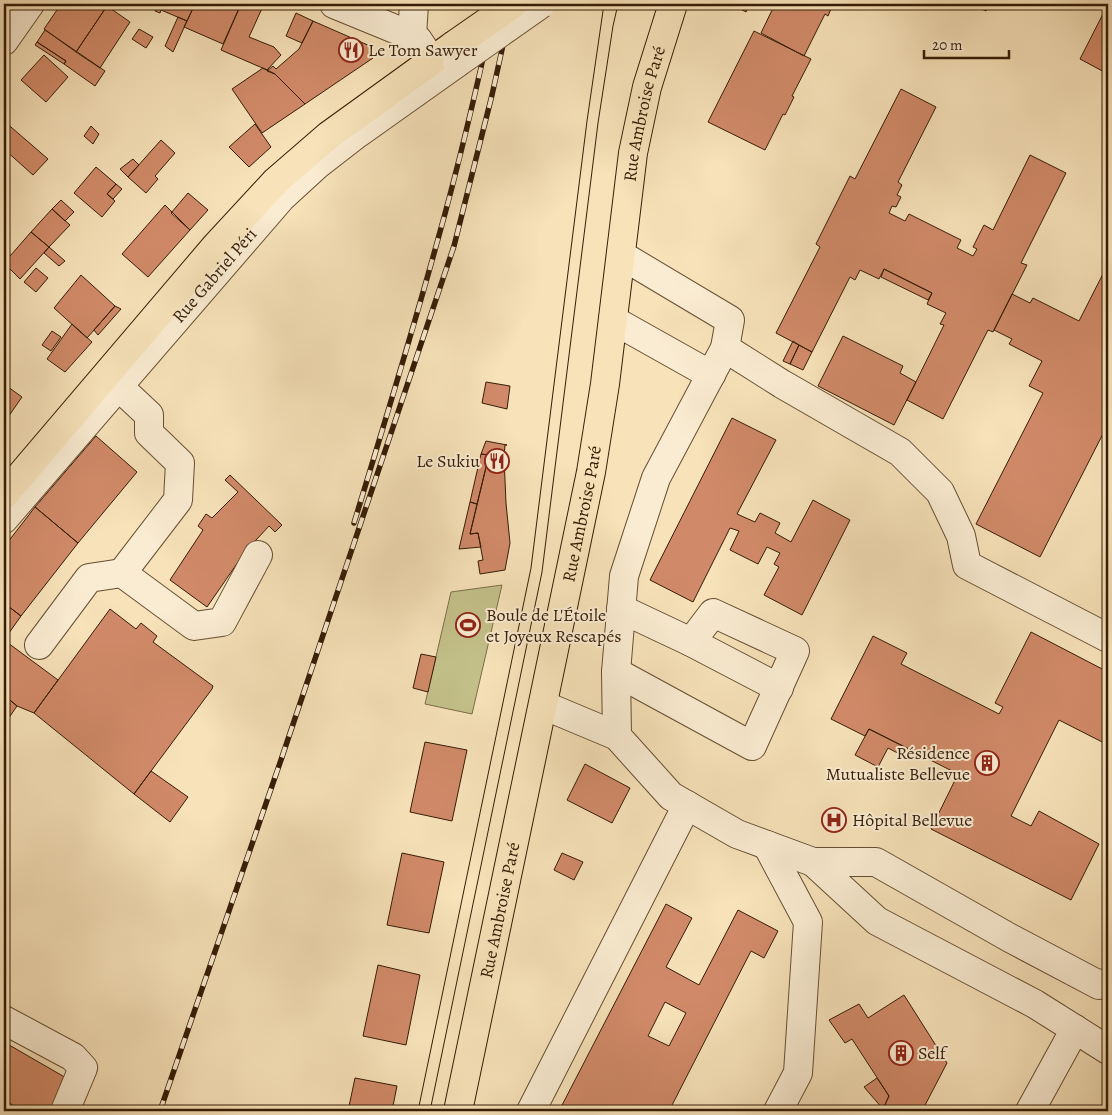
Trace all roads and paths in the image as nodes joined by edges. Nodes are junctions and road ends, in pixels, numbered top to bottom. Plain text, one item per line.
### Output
1 (30, 4) edge
2 (334, 4) edge
3 (414, 4) edge
4 (513, 4) edge
5 (541, 4) edge
6 (673, 4) edge
7 (412, 36) junction
8 (4, 41) edge
9 (448, 56) junction
10 (620, 255) junction
11 (613, 320) junction
12 (725, 348) junction
13 (711, 375) junction
14 (118, 386) junction
15 (4, 495) edge
16 (4, 520) edge
17 (258, 555) dead end
18 (122, 573) junction
19 (621, 609) junction
20 (1108, 638) edge
21 (691, 642) junction
22 (39, 644) dead end
23 (616, 672) junction
24 (778, 688) junction
25 (543, 705) junction
26 (617, 736) junction
27 (687, 805) junction
28 (767, 845) junction
29 (813, 862) junction
30 (1108, 982) edge
31 (4, 1020) edge
32 (1075, 1029) junction
33 (1108, 1050) edge
34 (64, 1111) edge
35 (458, 1111) edge
36 (531, 1111) edge
37 (778, 1111) edge
38 (1030, 1111) edge

1 - 8 street
2 - 7 street
3 - 7 street
4 - 9 main road, bridge
5 - 9 street, bridge
6 - 10 main road, Rue Ambroise Paré
7 - 9 street
9 - 14 street, Rue Gabriel Péri
9 - 15 main road, Rue Gabriel Péri
10 - 11 main road, Rue Ambroise Paré
10 - 12 street
11 - 13 street
11 - 25 main road, Rue Ambroise Paré
12 - 13 street
12 - 20 street
13 - 19 street
14 - 16 street, Rue Gabriel Péri
14 - 18 street
17 - 18 street
18 - 22 street
19 - 21 street
19 - 23 street
21 - 24 street
21 - 24 street
23 - 24 street
23 - 26 street
25 - 26 street
25 - 35 main road, Rue Ambroise Paré
26 - 27 street
27 - 28 street
27 - 36 street
28 - 29 street
28 - 37 street
29 - 30 street
29 - 32 street
31 - 34 street
32 - 33 street
32 - 38 street

